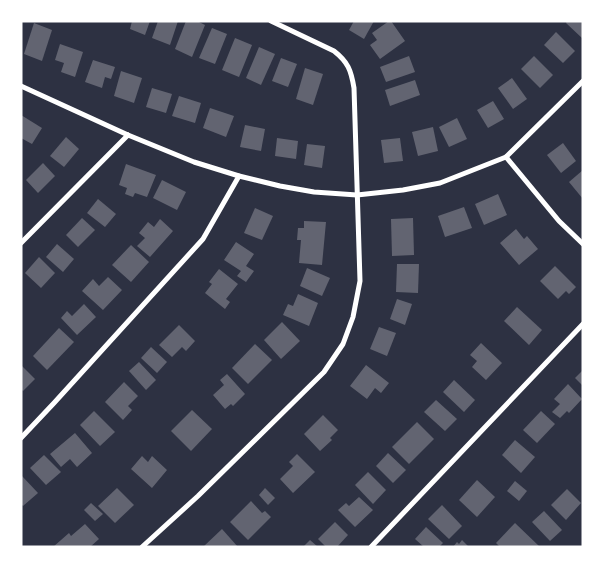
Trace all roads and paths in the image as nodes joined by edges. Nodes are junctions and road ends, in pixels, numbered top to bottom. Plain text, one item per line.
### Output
1 (271, 21) edge
2 (583, 81) edge
3 (21, 86) edge
4 (128, 135) junction
5 (506, 157) junction
6 (239, 176) junction
7 (357, 194) junction
8 (21, 243) edge
9 (583, 244) edge
10 (583, 324) edge
11 (21, 438) edge
12 (142, 547) edge
13 (371, 547) edge

1 - 7 street
2 - 5 street
3 - 4 street
4 - 6 street
4 - 8 street
5 - 7 street
5 - 9 street
6 - 7 street
6 - 11 street
7 - 12 street
10 - 13 street

